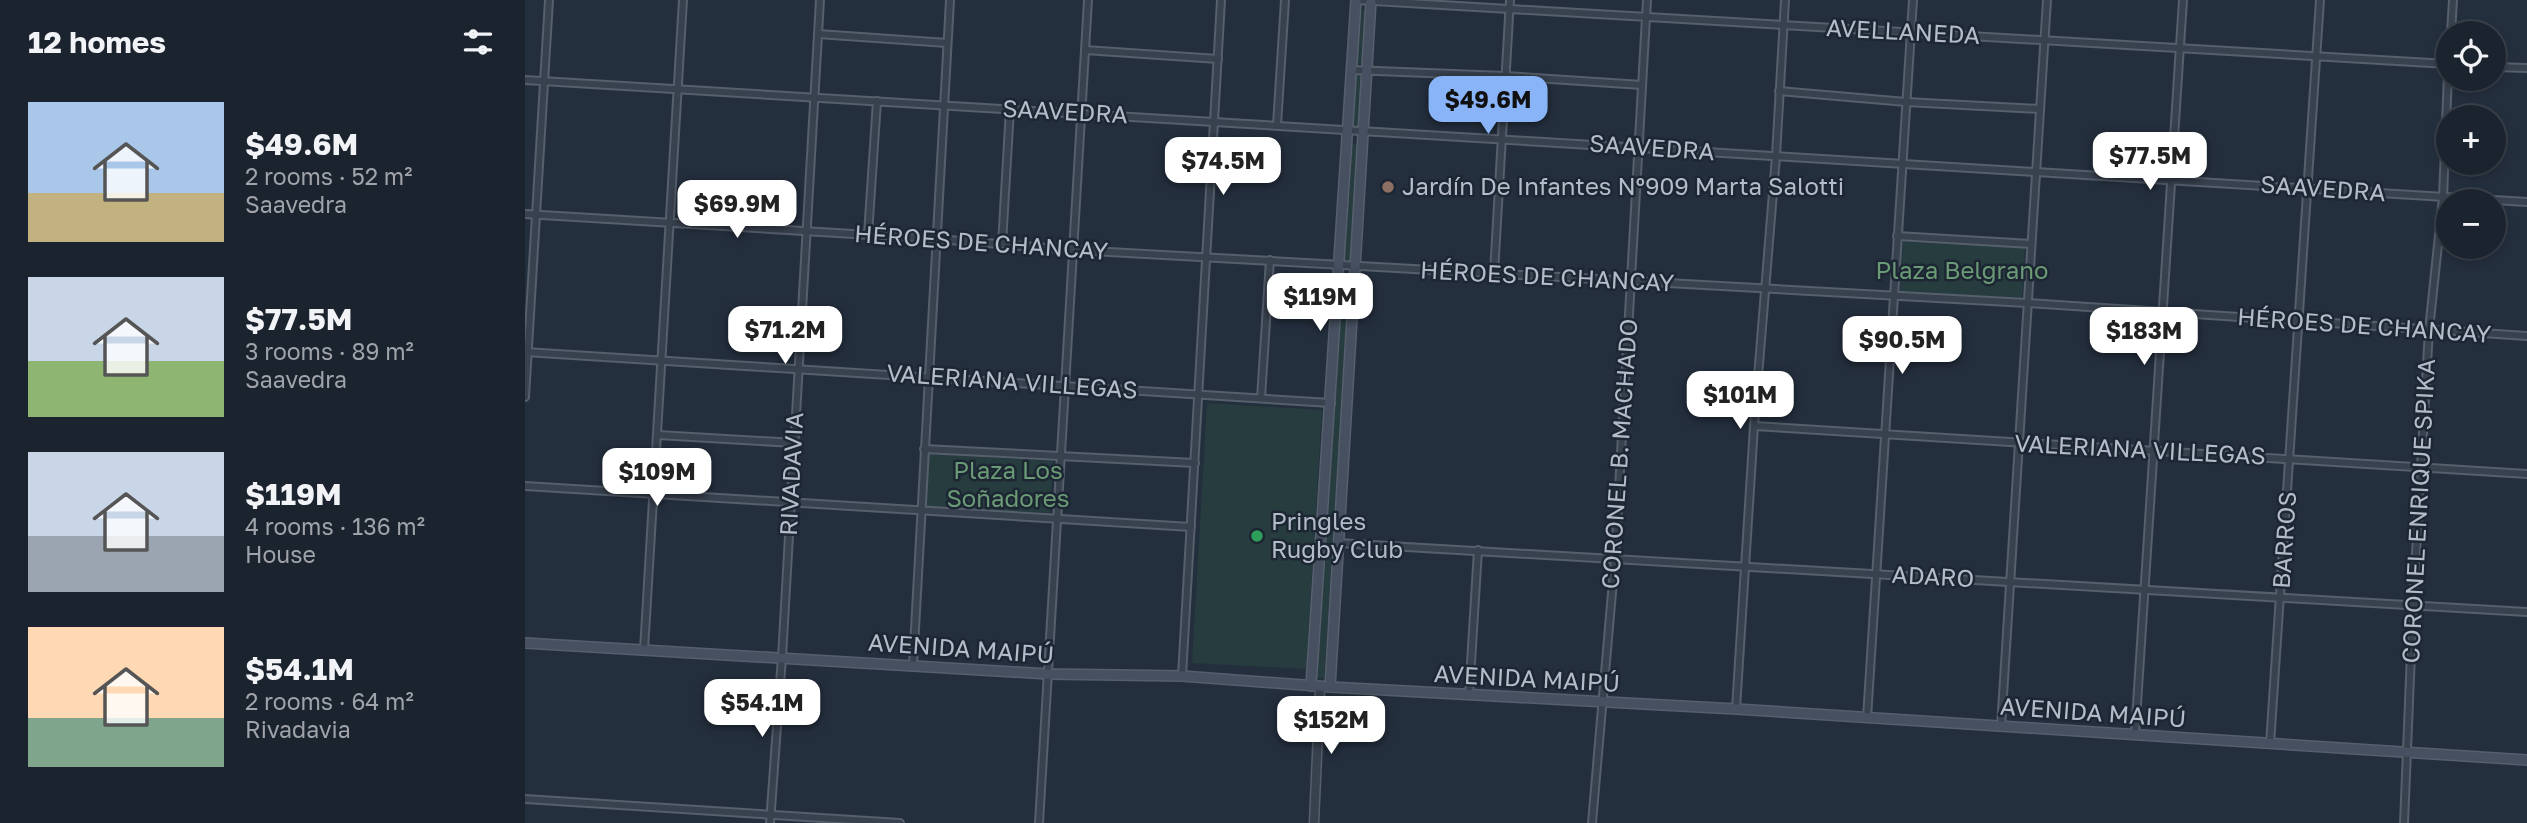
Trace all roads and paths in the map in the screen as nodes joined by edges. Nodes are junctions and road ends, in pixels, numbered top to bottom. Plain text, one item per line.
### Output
1 (549, 0) edge
2 (683, 0) edge
3 (820, 0) edge
4 (950, 0) edge
5 (1088, 0) edge
6 (1221, 0) edge
7 (1285, 0) edge
8 (1357, 0) edge
9 (1647, 0) edge
10 (1784, 0) edge
11 (1913, 0) edge
12 (2047, 0) edge
13 (2183, 0) edge
14 (2320, 0) edge
15 (2453, 0) edge
16 (1371, 1) edge
17 (1510, 4) edge
18 (1646, 16) junction
19 (2452, 21) edge
20 (1783, 24) junction
21 (1911, 32) junction
22 (818, 34) junction
23 (2044, 40) junction
24 (947, 43) junction
25 (2181, 48) junction
26 (1085, 50) junction
27 (2316, 55) junction
28 (1218, 59) junction
29 (2436, 63) edge
30 (2506, 67) edge
31 (2527, 68) edge
32 (1351, 69) junction
33 (1367, 70) junction
34 (1506, 76) junction
35 (525, 80) edge
36 (544, 81) junction
37 (1642, 85) junction
38 (678, 88) junction
39 (1779, 91) junction
40 (2447, 91) edge
41 (814, 97) junction
42 (877, 100) junction
43 (1906, 102) junction
44 (944, 105) junction
45 (1010, 109) junction
46 (2040, 109) junction
47 (1081, 113) junction
48 (1214, 121) junction
49 (1277, 125) junction
50 (1347, 131) junction
51 (1362, 131) junction
52 (1502, 139) junction
53 (1639, 147) junction
54 (1776, 156) junction
55 (1902, 163) junction
56 (2036, 172) junction
57 (2170, 180) junction
58 (2306, 188) junction
59 (2443, 189) edge
60 (2436, 197) edge
61 (2506, 201) edge
62 (2527, 202) edge
63 (525, 214) edge
64 (536, 215) junction
65 (670, 222) junction
66 (806, 231) junction
67 (868, 234) junction
68 (1897, 236) junction
69 (936, 239) junction
70 (1002, 244) junction
71 (2031, 244) junction
72 (1073, 250) junction
73 (1206, 257) junction
74 (2437, 259) edge
75 (1270, 260) junction
76 (1339, 265) junction
77 (1354, 266) junction
78 (1494, 273) junction
79 (1631, 281) junction
80 (1766, 289) junction
81 (1893, 297) junction
82 (2027, 303) junction
83 (2161, 314) junction
84 (2299, 322) junction
85 (2430, 330) junction
86 (2527, 336) edge
87 (526, 353) edge
88 (662, 360) junction
89 (799, 368) junction
90 (928, 376) junction
91 (1065, 386) junction
92 (1199, 393) junction
93 (525, 397) edge
94 (1261, 398) junction
95 (1331, 403) junction
96 (1753, 426) junction
97 (658, 435) junction
98 (1885, 435) junction
99 (794, 443) junction
100 (2020, 443) junction
101 (924, 449) junction
102 (2152, 451) junction
103 (1061, 455) junction
104 (2290, 458) junction
105 (1195, 463) junction
106 (2422, 467) junction
107 (2527, 474) edge
108 (525, 486) edge
109 (655, 494) junction
110 (791, 502) junction
111 (921, 510) junction
112 (1057, 519) junction
113 (1191, 527) junction
114 (1338, 543) junction
115 (1478, 550) junction
116 (1615, 558) junction
117 (1745, 565) junction
118 (1877, 574) junction
119 (2010, 582) junction
120 (2145, 590) junction
121 (2281, 597) junction
122 (2413, 605) junction
123 (2527, 612) edge
124 (525, 643) edge
125 (644, 650) junction
126 (782, 657) junction
127 (913, 665) junction
128 (1048, 674) junction
129 (1182, 676) junction
130 (1320, 687) junction
131 (1469, 695) junction
132 (1602, 702) junction
133 (1736, 709) junction
134 (1867, 719) junction
135 (2001, 727) junction
136 (2135, 735) junction
137 (2270, 744) junction
138 (2407, 752) junction
139 (2527, 760) edge
140 (525, 799) edge
141 (770, 819) edge
142 (900, 823) edge
143 (1039, 823) edge
144 (1314, 823) edge
145 (1592, 823) edge
146 (2404, 823) edge

1 - 36 street
2 - 38 street
3 - 22 street, RIVADAVIA
4 - 24 street
5 - 26 street
6 - 28 street
7 - 49 street
8 - 16 street, AVELLANEDA
8 - 32 main road
9 - 18 street, CORONEL B. MACHADO
10 - 20 street
11 - 21 street
12 - 23 street
13 - 25 street
14 - 27 street, BARROS
15 - 19 street
16 - 17 street, AVELLANEDA
16 - 33 main road
17 - 18 street, AVELLANEDA
17 - 34 street
18 - 20 street, AVELLANEDA
18 - 37 street, CORONEL B. MACHADO
20 - 21 street, AVELLANEDA
20 - 39 street
21 - 23 street, AVELLANEDA
21 - 43 street
22 - 24 street
22 - 41 street, RIVADAVIA
23 - 25 street, AVELLANEDA
23 - 46 street
24 - 44 street
25 - 27 street, AVELLANEDA
25 - 57 street
26 - 28 street
26 - 47 street
27 - 29 street, AVELLANEDA
27 - 58 street, BARROS
28 - 48 street
30 - 31 street
32 - 33 street
32 - 50 main road
33 - 34 street
33 - 51 main road
34 - 37 street
34 - 52 street
35 - 36 street, SAAVEDRA
36 - 38 street, SAAVEDRA
36 - 64 street
37 - 53 street, CORONEL B. MACHADO
38 - 41 street, SAAVEDRA
38 - 65 street
39 - 43 street
39 - 54 street
40 - 59 street, CORONEL ENRIQUE SPIKA
41 - 42 street, SAAVEDRA
41 - 66 street, RIVADAVIA
42 - 44 street, SAAVEDRA
42 - 67 street
43 - 46 street
43 - 55 street
44 - 45 street, SAAVEDRA
44 - 69 street
45 - 47 street, SAAVEDRA
45 - 70 street
46 - 56 street
47 - 48 street, SAAVEDRA
47 - 72 street
48 - 49 street, SAAVEDRA
48 - 73 street
49 - 50 street, SAAVEDRA
50 - 51 street, SAAVEDRA
50 - 76 main road
51 - 52 street, SAAVEDRA
51 - 77 main road
52 - 53 street, SAAVEDRA
52 - 78 street
53 - 54 street, SAAVEDRA
53 - 79 street, CORONEL B. MACHADO
54 - 55 street, SAAVEDRA
54 - 80 street
55 - 56 street, SAAVEDRA
55 - 68 street
56 - 57 street, SAAVEDRA
56 - 71 street
57 - 58 street, SAAVEDRA
57 - 83 street
58 - 60 street, SAAVEDRA
58 - 84 street, BARROS
61 - 62 street, SAAVEDRA
63 - 64 street, HÉROES DE CHANCAY
64 - 65 street, HÉROES DE CHANCAY
64 - 87 street
65 - 66 street, HÉROES DE CHANCAY
65 - 88 street
66 - 67 street, HÉROES DE CHANCAY
66 - 89 street, RIVADAVIA
67 - 69 street, HÉROES DE CHANCAY
68 - 71 street
68 - 81 street
69 - 70 street, HÉROES DE CHANCAY
69 - 90 street
70 - 72 street, HÉROES DE CHANCAY
71 - 82 street
72 - 73 street, HÉROES DE CHANCAY
72 - 91 street
73 - 75 street, HÉROES DE CHANCAY
73 - 92 street
74 - 85 street, CORONEL ENRIQUE SPIKA
75 - 76 street, HÉROES DE CHANCAY
75 - 94 street
76 - 77 street, HÉROES DE CHANCAY
76 - 95 main road
77 - 78 street, HÉROES DE CHANCAY
77 - 114 main road
78 - 79 street, HÉROES DE CHANCAY
79 - 80 street, HÉROES DE CHANCAY
79 - 116 street, CORONEL B. MACHADO
80 - 81 street, HÉROES DE CHANCAY
80 - 96 street
81 - 82 street, HÉROES DE CHANCAY
81 - 98 street
82 - 83 street, HÉROES DE CHANCAY
82 - 100 street
83 - 84 street, HÉROES DE CHANCAY
83 - 102 street
84 - 85 street, HÉROES DE CHANCAY
84 - 104 street, BARROS
85 - 86 street, HÉROES DE CHANCAY
85 - 106 street, CORONEL ENRIQUE SPIKA
87 - 88 street, VALERIANA VILLEGAS
87 - 93 street
88 - 89 street, VALERIANA VILLEGAS
88 - 97 street
89 - 90 street, VALERIANA VILLEGAS
89 - 99 street, RIVADAVIA
90 - 91 street, VALERIANA VILLEGAS
90 - 101 street
91 - 92 street, VALERIANA VILLEGAS
91 - 103 street
92 - 94 street, VALERIANA VILLEGAS
92 - 105 street
94 - 95 street, VALERIANA VILLEGAS
95 - 130 main road
96 - 98 street, VALERIANA VILLEGAS
96 - 117 street
97 - 99 street
97 - 109 street
98 - 100 street, VALERIANA VILLEGAS
98 - 118 street
99 - 110 street, RIVADAVIA
100 - 102 street, VALERIANA VILLEGAS
100 - 119 street
101 - 103 street
101 - 111 street
102 - 104 street, VALERIANA VILLEGAS
102 - 120 street
103 - 105 street
103 - 112 street
104 - 106 street, VALERIANA VILLEGAS
104 - 121 street, BARROS
105 - 113 street
106 - 107 street, VALERIANA VILLEGAS
106 - 122 street, CORONEL ENRIQUE SPIKA
108 - 109 street
109 - 110 street
109 - 125 street
110 - 111 street
110 - 126 street, RIVADAVIA
111 - 112 street
111 - 127 street
112 - 113 street
112 - 128 street
113 - 129 street
114 - 115 street, ADARO
114 - 130 main road
115 - 116 street, ADARO
115 - 131 street
116 - 117 street, ADARO
116 - 132 street, CORONEL B. MACHADO
117 - 118 street, ADARO
117 - 133 street
118 - 119 street, ADARO
118 - 134 street
119 - 120 street, ADARO
119 - 135 street
120 - 121 street, ADARO
120 - 136 street
121 - 122 street, ADARO
121 - 137 street, BARROS
122 - 123 street, ADARO
122 - 138 street, CORONEL ENRIQUE SPIKA
124 - 125 main road, AVENIDA MAIPÚ
125 - 126 main road, AVENIDA MAIPÚ
126 - 127 main road, AVENIDA MAIPÚ
126 - 141 street, RIVADAVIA
127 - 128 main road, AVENIDA MAIPÚ
128 - 129 main road, AVENIDA MAIPÚ
128 - 143 street
129 - 130 main road, AVENIDA MAIPÚ
130 - 131 main road, AVENIDA MAIPÚ
130 - 144 street
131 - 132 main road, AVENIDA MAIPÚ
132 - 133 main road, AVENIDA MAIPÚ
132 - 145 street, CORONEL B. MACHADO
133 - 134 main road, AVENIDA MAIPÚ
134 - 135 main road, AVENIDA MAIPÚ
135 - 136 main road, AVENIDA MAIPÚ
136 - 137 main road, AVENIDA MAIPÚ
137 - 138 main road, AVENIDA MAIPÚ
138 - 139 main road, AVENIDA MAIPÚ
138 - 146 street, CORONEL ENRIQUE SPIKA
140 - 141 street
141 - 142 street

